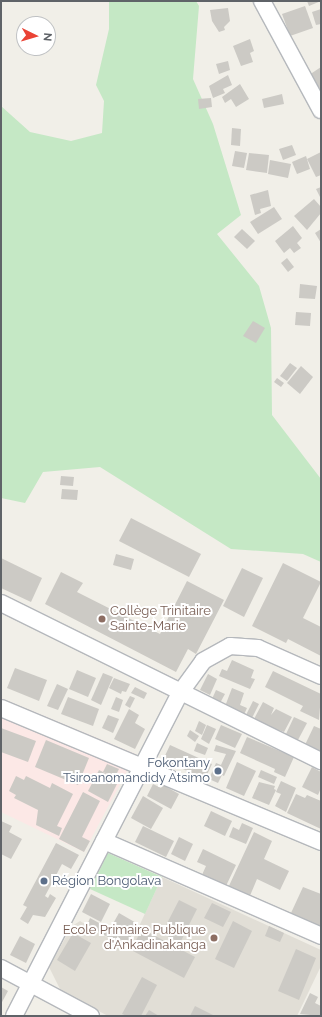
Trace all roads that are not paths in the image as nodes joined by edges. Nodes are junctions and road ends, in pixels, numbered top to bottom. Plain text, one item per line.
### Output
1 (262, 1) edge
2 (321, 110) edge
3 (1, 603) edge
4 (321, 676) edge
5 (180, 693) junction
6 (1, 708) edge
7 (321, 762) edge
8 (142, 767) junction
9 (104, 841) junction
10 (321, 842) edge
11 (321, 936) edge
12 (1, 968) edge
13 (31, 984) junction
14 (14, 1016) edge
15 (91, 1016) edge

1 - 2 street
3 - 5 street
4 - 5 street
5 - 7 street
5 - 8 street
6 - 8 street
8 - 9 street
8 - 10 street
9 - 11 street
9 - 13 street
12 - 13 street
13 - 14 street
13 - 15 street

